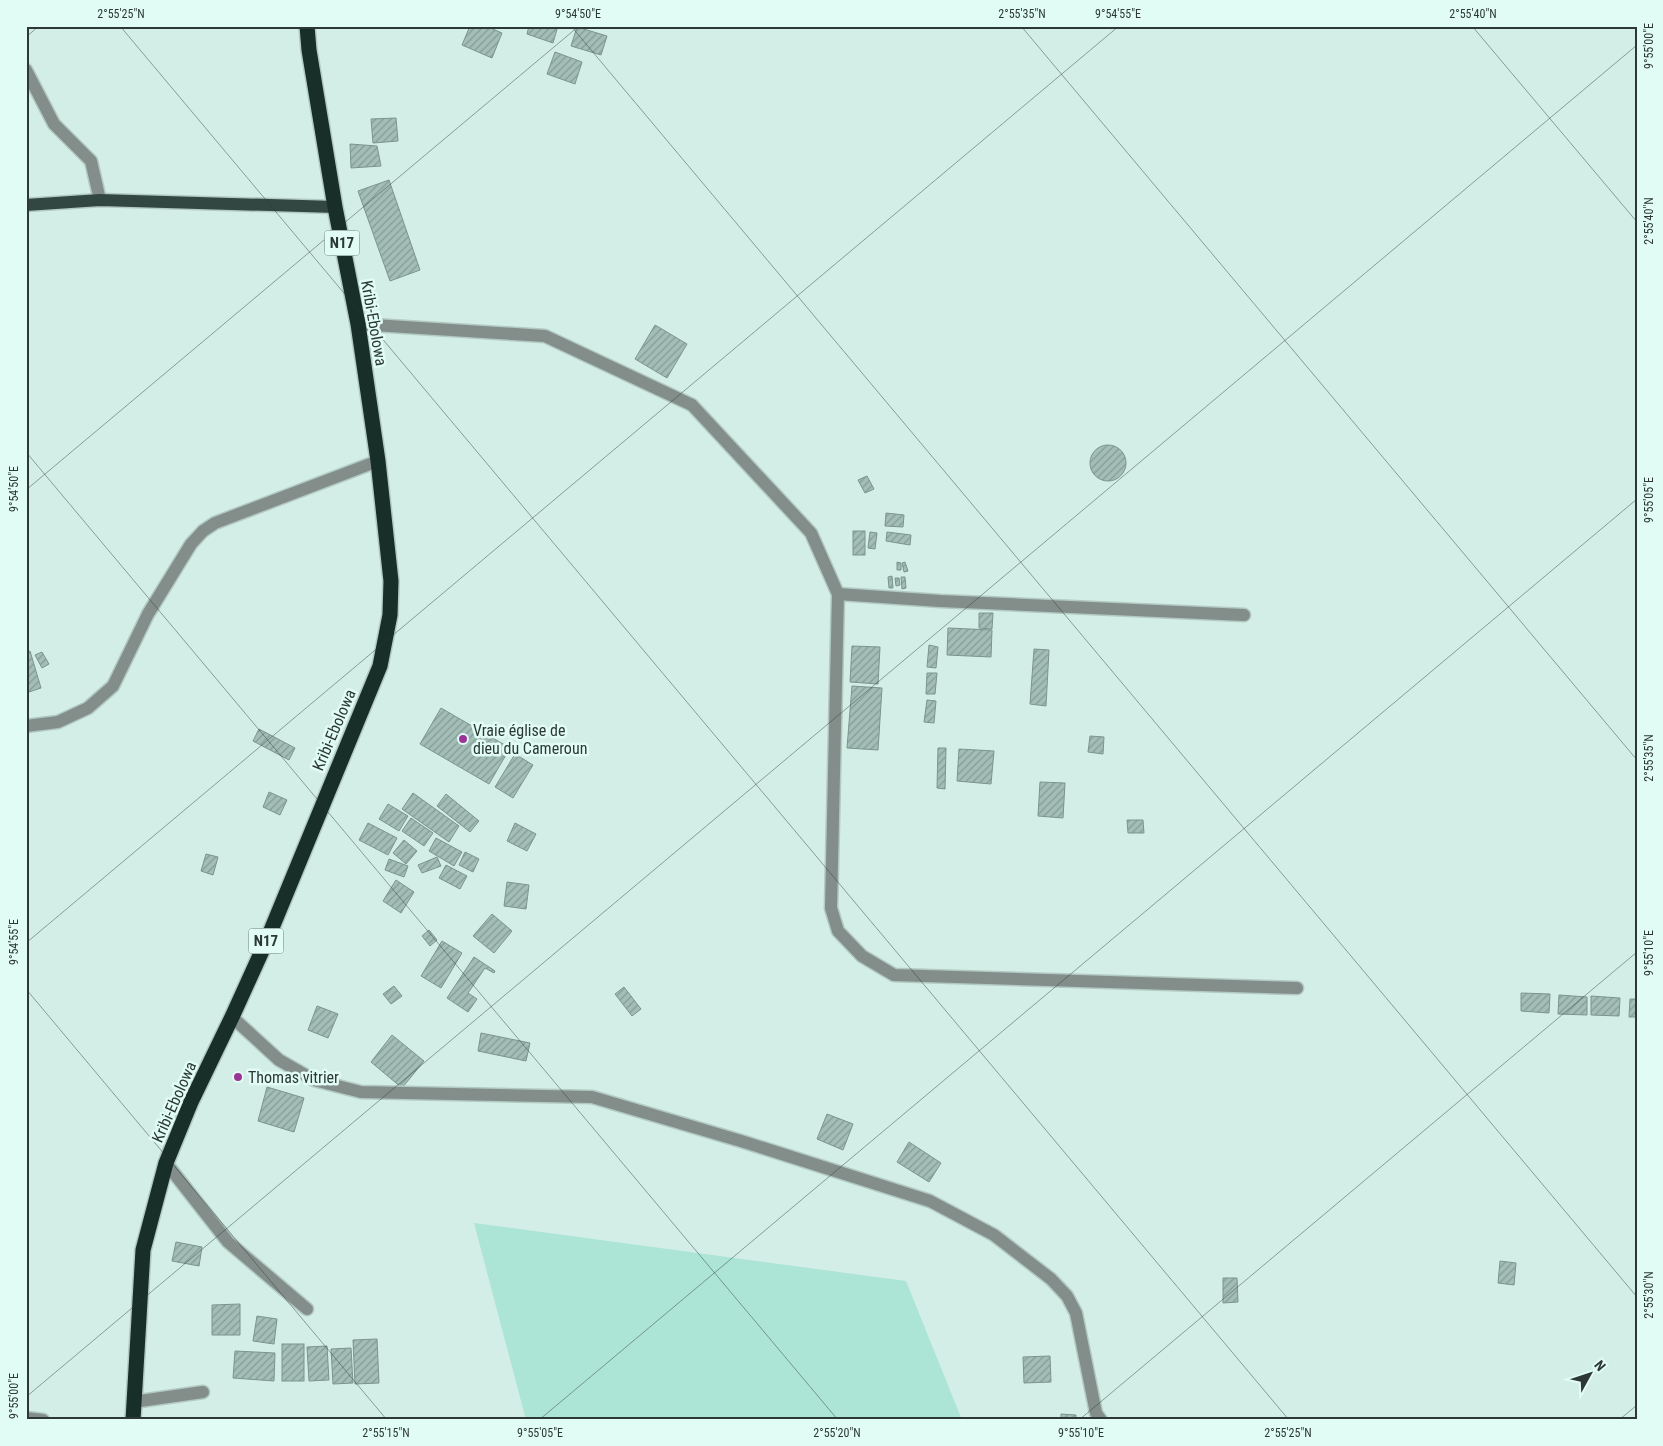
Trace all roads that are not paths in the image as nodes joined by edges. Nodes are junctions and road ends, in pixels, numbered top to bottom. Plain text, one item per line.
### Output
1 (307, 26) edge
2 (26, 70) edge
3 (100, 200) junction
4 (26, 205) edge
5 (335, 207) junction
6 (358, 324) junction
7 (378, 461) junction
8 (838, 594) junction
9 (1244, 615) dead end
10 (26, 726) edge
11 (1297, 988) dead end
12 (232, 1017) junction
13 (166, 1162) junction
14 (307, 1308) dead end
15 (203, 1392) dead end
16 (133, 1402) junction
17 (26, 1418) edge
18 (43, 1420) edge
19 (133, 1420) edge
20 (1101, 1420) edge

1 - 5 highway, Kribi-Ebolowa / N17
2 - 3 street
3 - 4 main road
3 - 5 main road
5 - 6 highway, Kribi-Ebolowa / N17
6 - 7 highway, Kribi-Ebolowa / N17
6 - 8 street
7 - 10 street
7 - 12 highway, Kribi-Ebolowa / N17
8 - 9 street
8 - 11 street
12 - 13 highway, Kribi-Ebolowa / N17
12 - 20 street
13 - 14 street
13 - 16 highway, Kribi-Ebolowa / N17
15 - 16 street
16 - 19 highway, Kribi-Ebolowa / N17
17 - 18 street

